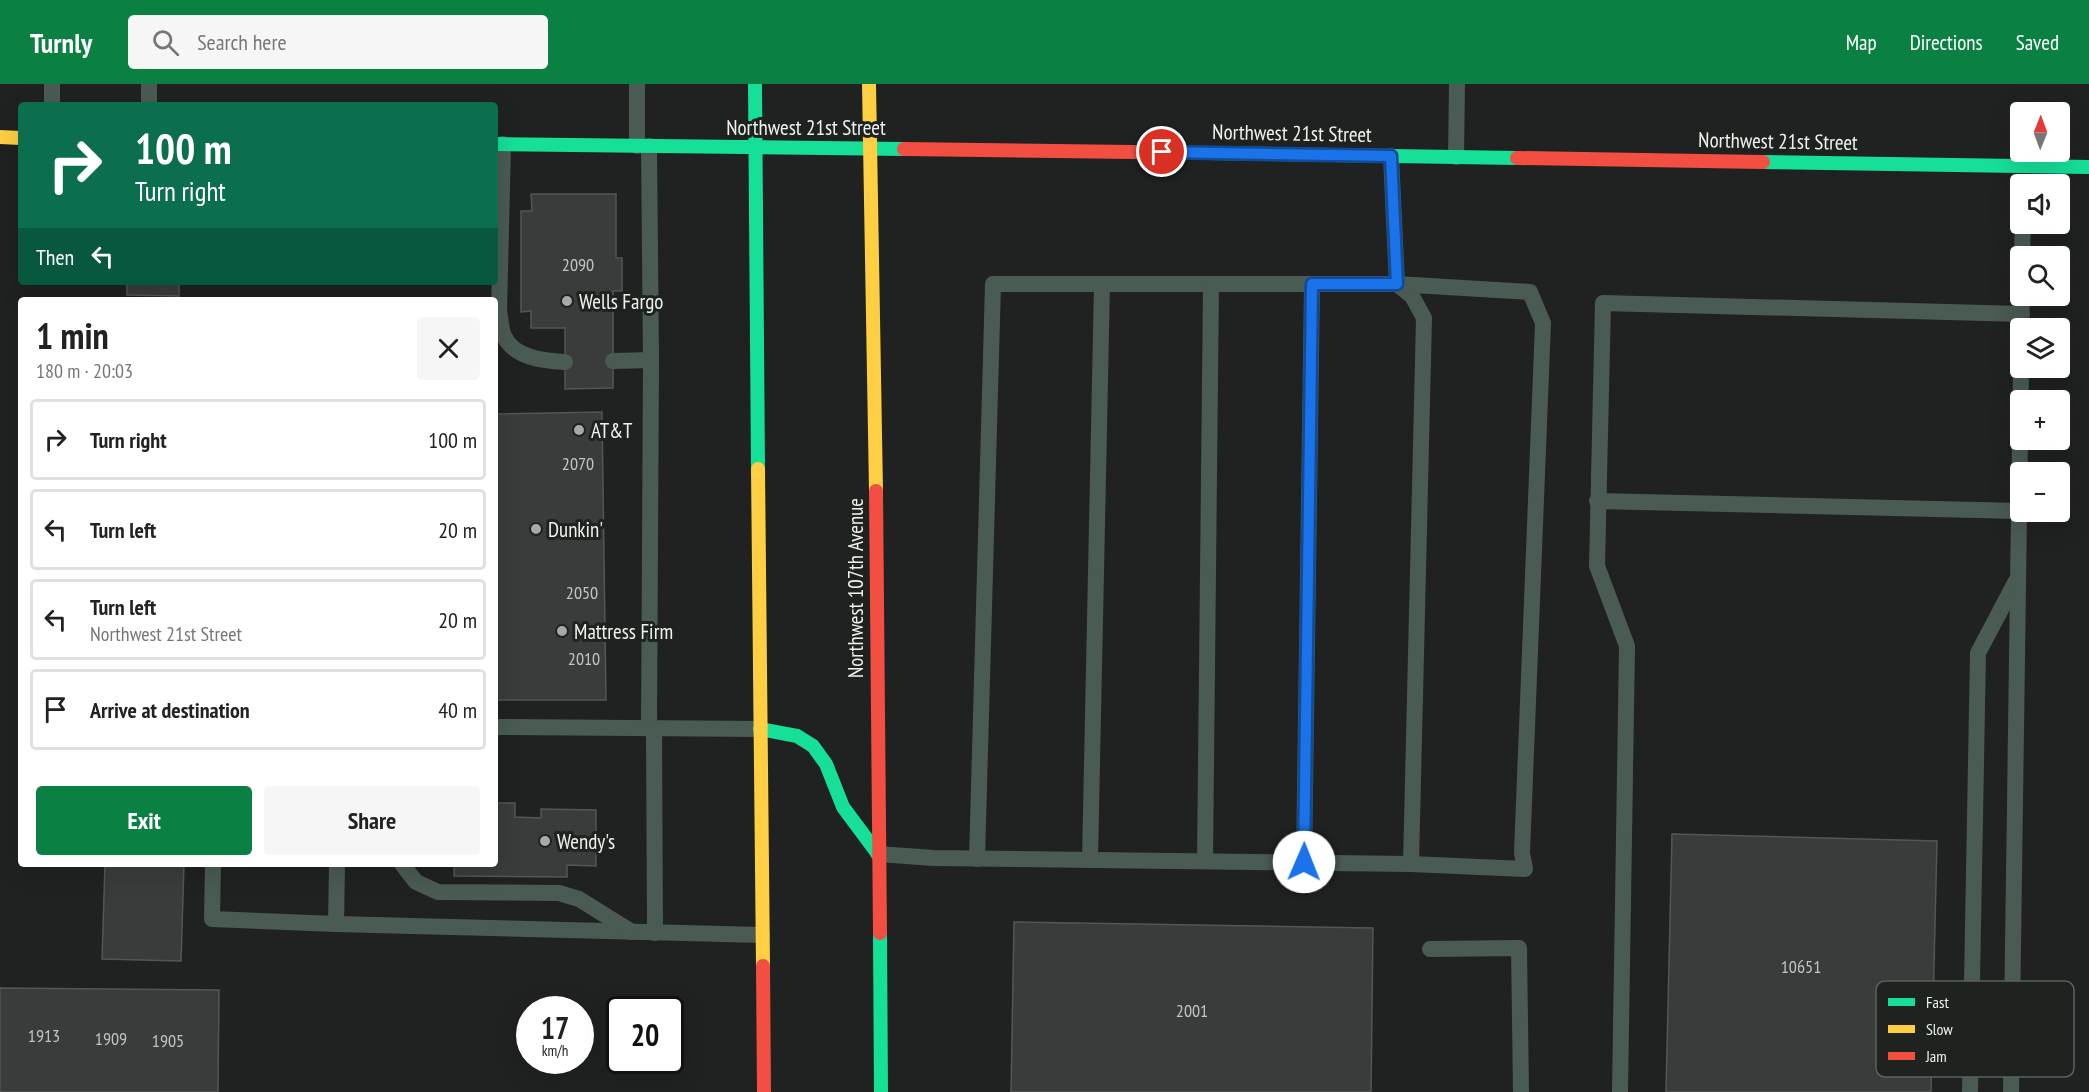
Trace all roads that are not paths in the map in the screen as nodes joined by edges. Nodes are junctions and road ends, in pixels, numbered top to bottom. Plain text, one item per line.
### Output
1 (52, 84) edge
2 (149, 84) edge
3 (637, 84) edge
4 (755, 84) edge
5 (869, 84) edge
6 (1457, 84) edge
7 (52, 102) edge
8 (149, 102) edge
9 (0, 137) edge
10 (18, 138) edge
11 (499, 144) edge
12 (643, 146) junction
13 (756, 148) junction
14 (871, 148) junction
15 (1391, 156) junction
16 (1456, 157) junction
17 (2024, 166) junction
18 (2089, 167) edge
19 (2024, 174) edge
20 (1102, 284) junction
21 (1211, 284) junction
22 (1312, 284) junction
23 (1397, 284) junction
24 (2010, 321) edge
25 (651, 360) junction
26 (613, 361) dead end
27 (565, 362) dead end
28 (2021, 378) edge
29 (2020, 462) edge
30 (1597, 501) junction
31 (2010, 512) edge
32 (2019, 522) edge
33 (2018, 577) junction
34 (498, 727) edge
35 (652, 729) junction
36 (760, 729) junction
37 (878, 854) junction
38 (977, 859) junction
39 (1090, 860) junction
40 (1205, 861) junction
41 (1304, 862) junction
42 (1411, 864) junction
43 (213, 867) edge
44 (337, 867) edge
45 (404, 867) edge
46 (336, 924) junction
47 (632, 932) junction
48 (655, 933) junction
49 (762, 935) junction
50 (1430, 949) dead end
51 (1972, 981) edge
52 (2013, 981) edge
53 (1970, 1077) edge
54 (2011, 1077) edge
55 (764, 1092) edge
56 (880, 1092) edge
57 (1521, 1092) edge
58 (1620, 1092) edge
59 (1970, 1092) edge
60 (2011, 1092) edge

1 - 7 lane
2 - 8 lane
3 - 12 lane
4 - 13 main road
5 - 14 main road, Northwest 107th Avenue
6 - 16 lane
9 - 10 main road
11 - 12 main road, Northwest 21st Street
11 - 27 lane
12 - 13 main road, Northwest 21st Street
12 - 25 lane
13 - 14 main road, Northwest 21st Street
13 - 36 main road
14 - 15 main road, Northwest 21st Street
14 - 37 main road, Northwest 107th Avenue
15 - 16 main road, Northwest 21st Street
15 - 23 lane
16 - 17 main road, Northwest 21st Street
17 - 18 main road, Northwest 21st Street
17 - 19 lane
20 - 21 lane
20 - 38 lane
20 - 39 lane
21 - 22 lane
21 - 40 lane
22 - 23 lane
22 - 41 lane
23 - 42 lane
23 - 42 lane
24 - 30 lane
25 - 26 lane
25 - 35 lane
28 - 29 lane
30 - 31 lane
30 - 58 lane
32 - 33 lane
33 - 51 lane
33 - 52 lane
34 - 35 lane
35 - 36 lane
35 - 48 lane
36 - 37 main road
36 - 49 main road
37 - 38 lane
37 - 56 main road, Northwest 107th Avenue
38 - 39 lane
39 - 40 lane
40 - 41 lane
41 - 42 lane
43 - 46 lane
44 - 46 lane
45 - 47 lane
46 - 47 lane
47 - 48 lane
48 - 49 lane
49 - 55 main road
50 - 57 lane
53 - 59 lane
54 - 60 lane

